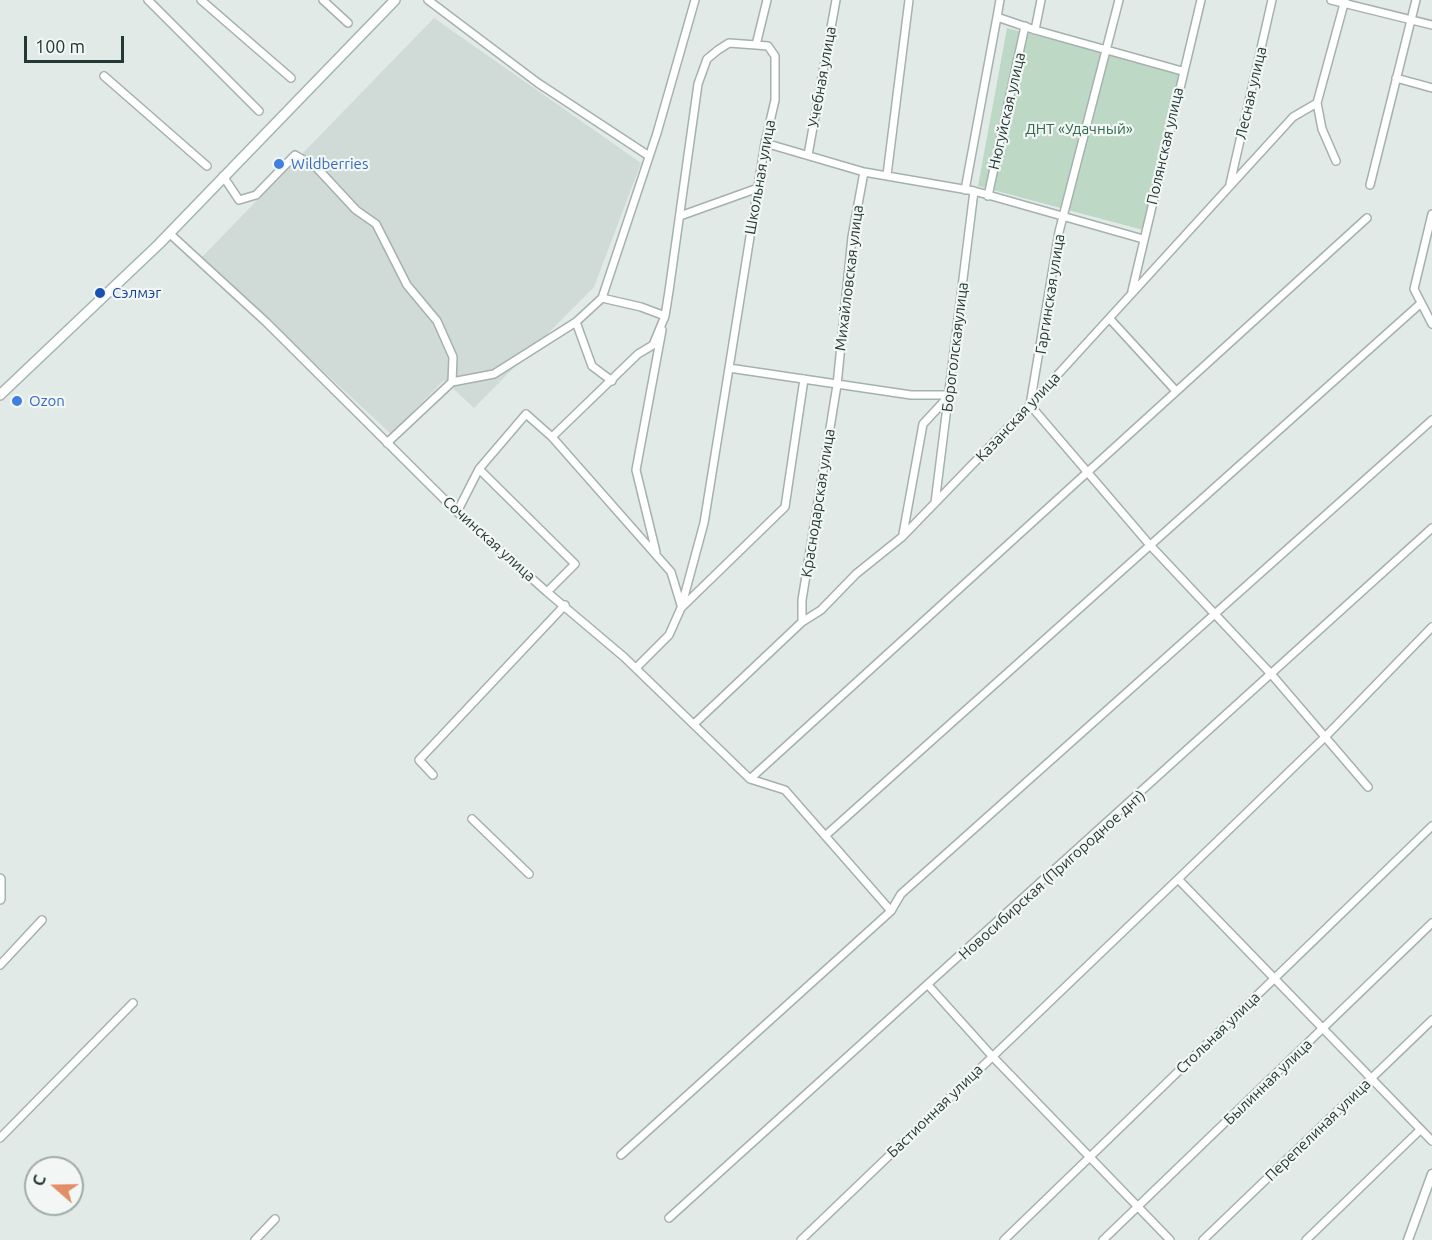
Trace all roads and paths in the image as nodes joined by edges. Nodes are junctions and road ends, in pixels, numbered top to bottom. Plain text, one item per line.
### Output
1 (148, 0) edge
2 (201, 0) edge
3 (323, 0) edge
4 (395, 0) edge
5 (428, 0) edge
6 (695, 0) edge
7 (767, 0) edge
8 (836, 0) edge
9 (909, 0) edge
10 (1000, 0) edge
11 (1041, 0) edge
12 (1119, 0) edge
13 (1201, 0) edge
14 (1272, 0) edge
15 (1331, 0) edge
16 (1416, 0) edge
17 (1345, 2) edge
18 (997, 17) junction
19 (1411, 20) junction
20 (348, 23) dead end
21 (1432, 25) edge
22 (1025, 26) junction
23 (1035, 30) junction
24 (756, 45) junction
25 (1107, 48) junction
26 (1182, 71) junction
27 (104, 76) dead end
28 (291, 78) dead end
29 (1396, 78) junction
30 (1432, 88) edge
31 (1317, 103) junction
32 (258, 111) dead end
33 (765, 143) junction
34 (808, 155) junction
35 (649, 156) junction
36 (1336, 160) dead end
37 (207, 166) dead end
38 (864, 172) junction
39 (887, 175) junction
40 (223, 176) junction
41 (1370, 185) dead end
42 (1230, 187) junction
43 (758, 188) junction
44 (965, 190) junction
45 (974, 191) junction
46 (988, 196) junction
47 (1432, 214) edge
48 (680, 216) junction
49 (1367, 218) dead end
50 (1064, 219) junction
51 (169, 233) junction
52 (1143, 239) junction
53 (1131, 294) junction
54 (602, 298) junction
55 (1420, 304) junction
56 (665, 316) junction
57 (1110, 319) junction
58 (576, 322) junction
59 (1432, 324) edge
60 (729, 368) junction
61 (804, 379) junction
62 (612, 381) junction
63 (452, 382) junction
64 (837, 385) junction
65 (1176, 391) junction
66 (950, 394) junction
67 (0, 395) edge
68 (1030, 405) junction
69 (1432, 420) edge
70 (552, 437) junction
71 (387, 443) junction
72 (479, 469) junction
73 (1086, 471) junction
74 (935, 503) junction
75 (457, 512) junction
76 (1432, 528) edge
77 (902, 537) junction
78 (1149, 544) junction
79 (657, 554) junction
80 (548, 592) junction
81 (565, 605) junction
82 (681, 608) junction
83 (1214, 614) junction
84 (802, 622) junction
85 (1432, 627) edge
86 (636, 668) junction
87 (1272, 675) junction
88 (694, 724) junction
89 (1326, 736) junction
90 (433, 775) dead end
91 (750, 778) junction
92 (1368, 787) dead end
93 (472, 819) dead end
94 (1432, 826) edge
95 (825, 836) junction
96 (529, 874) dead end
97 (0, 879) edge
98 (1178, 879) junction
99 (0, 899) edge
100 (891, 911) junction
101 (42, 920) dead end
102 (1432, 923) edge
103 (0, 965) edge
104 (1274, 979) junction
105 (929, 986) junction
106 (132, 1003) dead end
107 (1432, 1020) edge
108 (1321, 1030) junction
109 (992, 1056) junction
110 (1370, 1080) junction
111 (1419, 1131) junction
112 (0, 1137) edge
113 (1432, 1142) edge
114 (621, 1155) dead end
115 (1091, 1156) junction
116 (1432, 1174) edge
117 (1138, 1207) junction
118 (669, 1218) dead end
119 (275, 1219) dead end
120 (255, 1240) edge
121 (801, 1240) edge
122 (1004, 1240) edge
123 (1103, 1240) edge
124 (1170, 1240) edge
125 (1203, 1240) edge
126 (1306, 1240) edge
127 (1408, 1240) edge

1 - 32 street
2 - 28 street
3 - 20 street
4 - 40 main road
5 - 35 street
6 - 35 street
7 - 24 street
8 - 34 street, Учебная улица
9 - 39 street
10 - 18 street
11 - 23 street
12 - 25 street, Гаргинская улица
13 - 26 street, Полянская улица
14 - 42 street, Лесная улица
15 - 17 street
16 - 19 street
17 - 19 street
17 - 31 street
18 - 22 street
18 - 44 street
19 - 21 street
19 - 29 street
22 - 23 street
22 - 46 street, Нюгуйская улица
23 - 25 street
24 - 33 street, Школьная улица
24 - 48 street
25 - 26 street
25 - 50 street, Гаргинская улица
26 - 52 street, Полянская улица
27 - 37 street
29 - 30 street
29 - 41 street
31 - 36 street
31 - 42 street, Казанская улица
33 - 34 street
33 - 43 street, Школьная улица
34 - 38 street
35 - 54 street
38 - 39 street
38 - 64 street, Михайловская улица
39 - 44 street
40 - 51 main road
40 - 63 street
42 - 53 street, Казанская улица
43 - 48 street
43 - 60 street, Школьная улица
44 - 45 street
45 - 46 street
45 - 66 street, Бороголскаяулица
46 - 50 street
47 - 55 street
48 - 56 street
49 - 65 street
50 - 52 street
50 - 68 street, Гаргинская улица
51 - 67 main road
51 - 71 street, Сочинская улица
52 - 53 street, Полянская улица
53 - 57 street, Казанская улица
54 - 56 street
54 - 58 street
55 - 59 street
55 - 78 street
56 - 62 street
56 - 79 street
57 - 65 street
57 - 68 street, Казанская улица
58 - 62 street
58 - 63 street
60 - 61 street
60 - 82 street, Школьная улица
61 - 64 street
61 - 82 street
62 - 70 street
63 - 71 street
64 - 66 street
64 - 84 street, Краснодарская улица
65 - 73 street
66 - 74 street, Бороголскаяулица
66 - 77 street
68 - 73 street
68 - 74 street, Казанская улица
69 - 83 street
70 - 72 street
70 - 79 street
71 - 75 street, Сочинская улица
72 - 75 street
72 - 80 street, Сочинская улица
73 - 78 street
73 - 91 street
74 - 77 street, Казанская улица
75 - 80 street, Сочинская улица
76 - 87 street, Новосибирская (Пригородное днт)
77 - 84 street, Казанская улица
78 - 83 street
78 - 95 street
79 - 82 street
80 - 81 street
81 - 86 street
81 - 90 street
82 - 86 street
83 - 87 street
83 - 100 street
84 - 88 street, Казанская улица
85 - 89 street, Бастионная улица
86 - 88 street
87 - 89 street
87 - 105 street, Новосибирская (Пригородное днт)
88 - 91 street
89 - 92 street
89 - 98 street, Бастионная улица
91 - 95 street
93 - 96 street
94 - 104 street, Стольная улица
95 - 100 street
97 - 99 main road
98 - 104 street
98 - 109 street, Бастионная улица
100 - 114 street
101 - 103 street
102 - 108 street, Былинная улица
104 - 108 street
104 - 115 street, Стольная улица
105 - 109 street
105 - 118 street, Новосибирская (Пригородное днт)
106 - 112 street
107 - 110 street, Перепелиная улица
108 - 110 street
108 - 117 street, Былинная улица
109 - 115 street
109 - 121 street, Бастионная улица
110 - 111 street
110 - 125 street, Перепелиная улица
111 - 113 street
111 - 126 street
115 - 117 street
115 - 122 street, Стольная улица
116 - 127 street
117 - 123 street, Былинная улица
117 - 124 street
119 - 120 street

